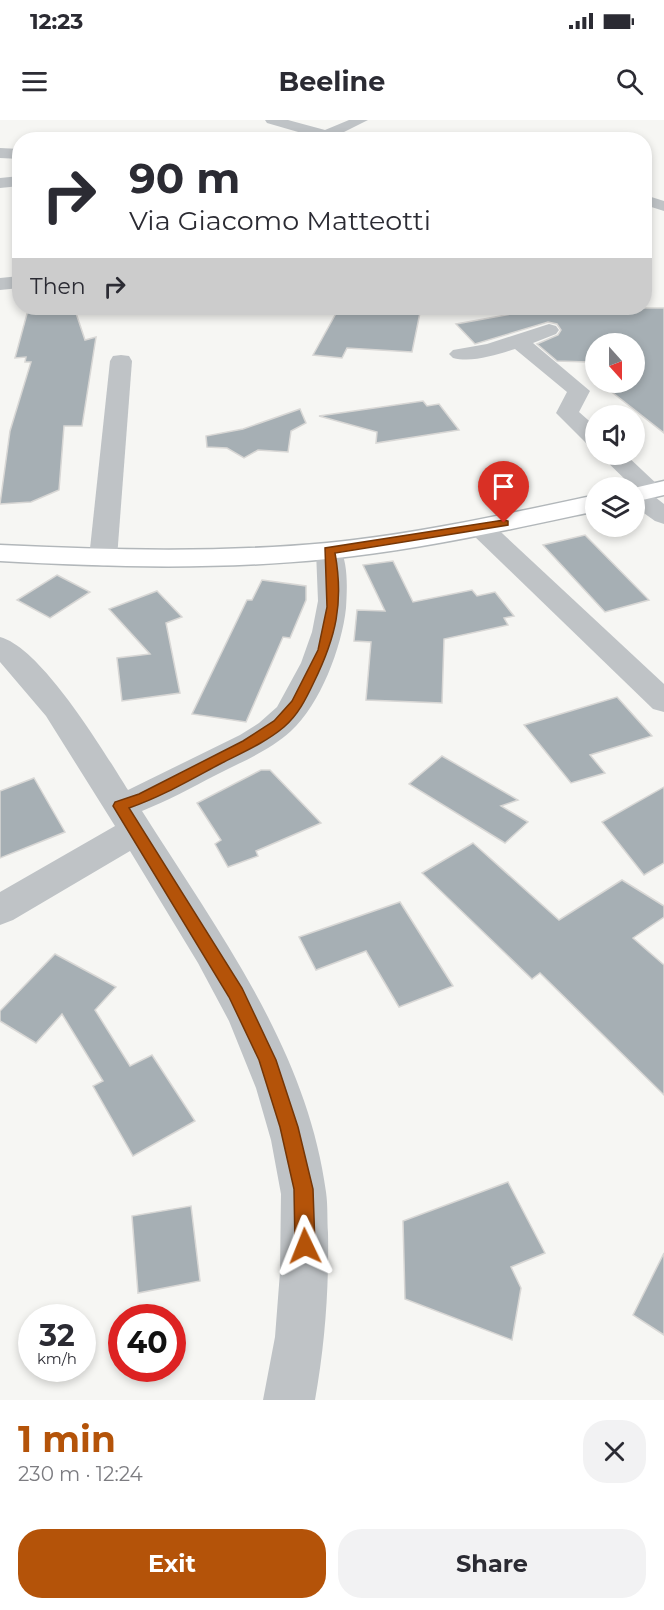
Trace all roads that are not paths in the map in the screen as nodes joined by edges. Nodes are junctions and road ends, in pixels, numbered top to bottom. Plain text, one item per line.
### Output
1 (272, 120) edge
2 (361, 120) edge
3 (306, 132) edge
4 (332, 132) edge
5 (549, 330) dead end
6 (518, 341) junction
7 (460, 354) dead end
8 (121, 361) dead end
9 (585, 430) edge
10 (620, 465) edge
11 (646, 492) edge
12 (585, 505) edge
13 (664, 516) edge
14 (481, 528) junction
15 (329, 551) junction
16 (0, 553) edge
17 (95, 558) junction
18 (0, 562) edge
19 (0, 646) edge
20 (664, 702) edge
21 (128, 818) junction
22 (0, 910) edge
23 (290, 1400) edge

1 - 3 street
2 - 4 street
5 - 6 street
6 - 7 street
6 - 9 street
8 - 17 street
10 - 11 street
11 - 13 street
12 - 14 main road
14 - 15 main road
14 - 20 street
15 - 17 main road
15 - 21 street
16 - 17 main road
17 - 18 main road
19 - 21 street
21 - 22 street
21 - 23 street

